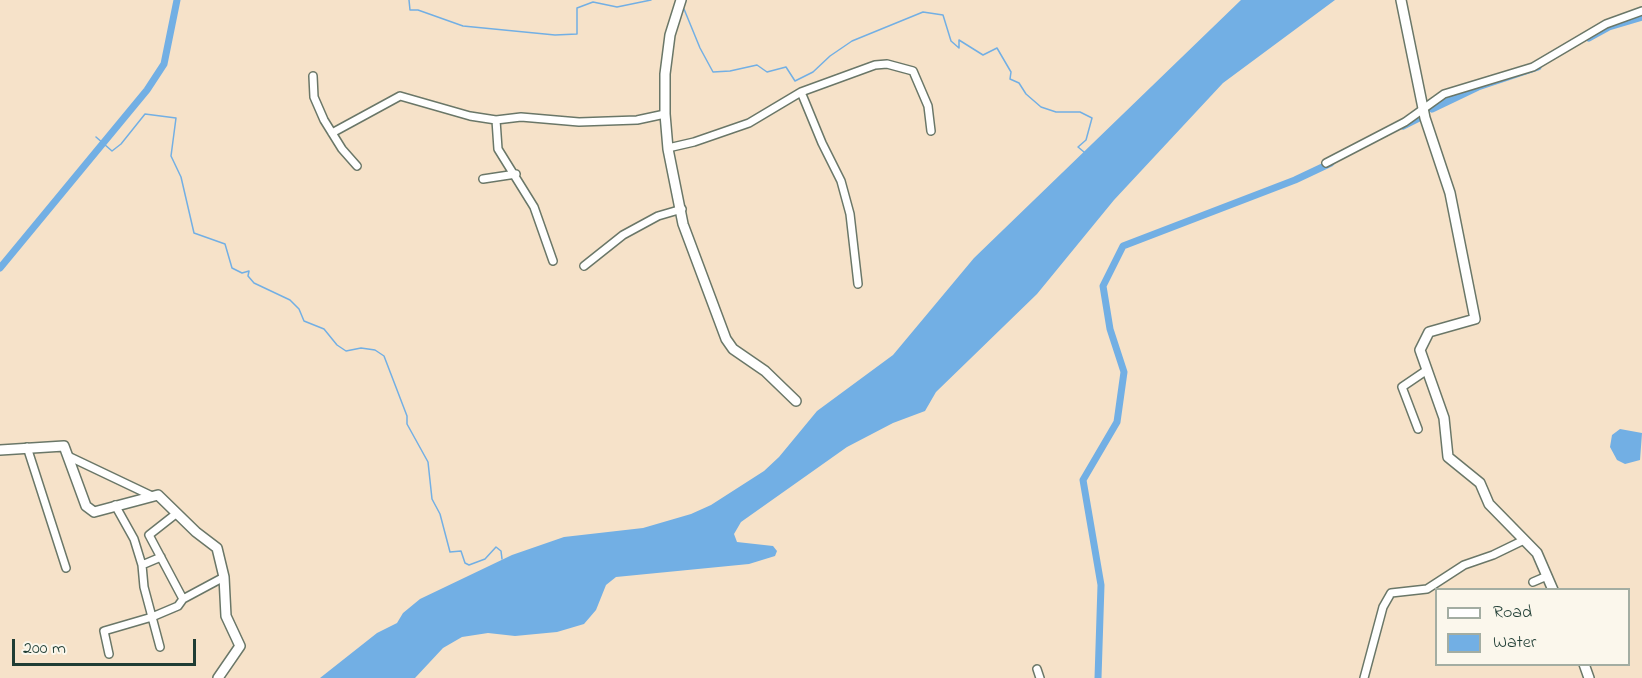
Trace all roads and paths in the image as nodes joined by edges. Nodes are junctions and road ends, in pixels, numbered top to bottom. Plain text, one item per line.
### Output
1 (681, 0) edge
2 (1401, 0) edge
3 (1642, 11) edge
4 (313, 76) dead end
5 (801, 92) junction
6 (1423, 108) junction
7 (665, 114) junction
8 (496, 120) junction
9 (931, 131) dead end
10 (332, 133) junction
11 (668, 148) junction
12 (1326, 163) dead end
13 (357, 166) dead end
14 (516, 174) junction
15 (483, 179) dead end
16 (682, 209) junction
17 (553, 261) dead end
18 (584, 266) dead end
19 (858, 284) dead end
20 (1427, 370) junction
21 (795, 401) dead end
22 (1418, 429) dead end
23 (27, 447) junction
24 (0, 450) edge
25 (70, 458) junction
26 (152, 496) junction
27 (115, 505) junction
28 (177, 513) junction
29 (1524, 540) junction
30 (161, 557) junction
31 (142, 565) junction
32 (66, 568) dead end
33 (1547, 576) junction
34 (224, 577) junction
35 (1533, 582) dead end
36 (1552, 588) edge
37 (183, 599) junction
38 (152, 617) junction
39 (160, 647) dead end
40 (109, 654) dead end
41 (1037, 669) dead end
42 (218, 678) edge
43 (1040, 678) edge
44 (1364, 678) edge

1 - 7 street
2 - 6 street
3 - 6 street
4 - 10 street
5 - 9 street
5 - 11 street
5 - 19 street
6 - 12 street
6 - 20 street
7 - 8 street
7 - 11 street
8 - 10 street
8 - 14 street
10 - 13 street
11 - 16 street
14 - 15 street
14 - 17 street
16 - 18 street
16 - 21 street
20 - 22 street
20 - 29 street
23 - 24 street
23 - 25 street
23 - 32 street
25 - 26 street
25 - 27 street
26 - 27 street
26 - 28 street
27 - 31 street
28 - 30 street
28 - 34 street
29 - 33 street
29 - 44 street
30 - 31 street
30 - 37 street
31 - 38 street
33 - 35 street
33 - 36 street
34 - 37 street
34 - 42 street
37 - 38 street
38 - 39 street
38 - 40 street
41 - 43 street

